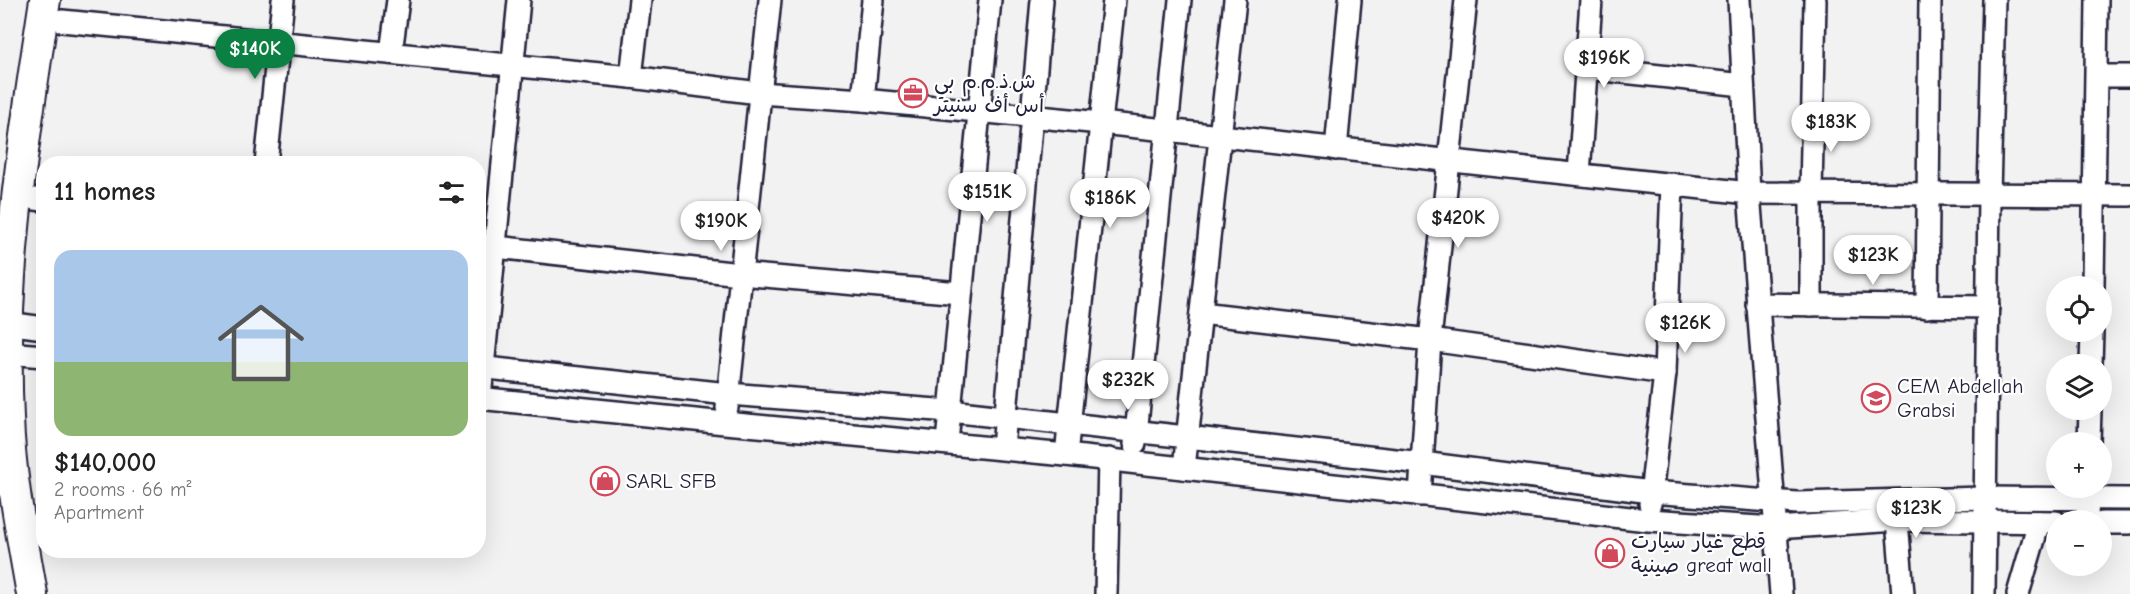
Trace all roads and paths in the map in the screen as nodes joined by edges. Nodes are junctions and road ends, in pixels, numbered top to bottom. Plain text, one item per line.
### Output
1 (283, 0) edge
2 (398, 0) edge
3 (519, 0) edge
4 (639, 0) edge
5 (770, 0) edge
6 (873, 0) edge
7 (990, 0) edge
8 (1042, 0) edge
9 (1114, 0) edge
10 (1180, 0) edge
11 (1234, 0) edge
12 (1350, 0) edge
13 (1466, 0) edge
14 (1591, 0) edge
15 (1739, 0) edge
16 (1815, 0) edge
17 (1930, 0) edge
18 (1994, 0) edge
19 (2097, 0) edge
20 (57, 7) edge
21 (278, 42) junction
22 (391, 53) junction
23 (513, 65) junction
24 (1586, 68) junction
25 (2097, 76) junction
26 (2130, 76) edge
27 (631, 77) junction
28 (1743, 86) junction
29 (759, 93) junction
30 (863, 99) junction
31 (979, 111) junction
32 (1032, 116) junction
33 (1101, 123) junction
34 (1168, 130) junction
35 (1221, 136) junction
36 (1336, 149) junction
37 (43, 156) edge
38 (267, 156) edge
39 (1448, 160) junction
40 (1578, 174) junction
41 (1672, 184) junction
42 (1749, 193) junction
43 (1811, 193) junction
44 (1927, 194) junction
45 (1989, 194) junction
46 (2096, 195) junction
47 (2130, 195) edge
48 (36, 214) edge
49 (487, 245) edge
50 (486, 265) edge
51 (740, 274) junction
52 (2093, 276) edge
53 (960, 293) junction
54 (1757, 304) junction
55 (1811, 305) junction
56 (1927, 307) junction
57 (1988, 307) junction
58 (1201, 313) junction
59 (19, 340) edge
60 (1430, 340) junction
61 (486, 368) edge
62 (1665, 374) junction
63 (728, 394) junction
64 (486, 399) edge
65 (950, 411) junction
66 (1006, 418) junction
67 (725, 423) junction
68 (1069, 424) junction
69 (1137, 431) junction
70 (1188, 437) junction
71 (947, 442) junction
72 (1003, 448) junction
73 (1066, 455) junction
74 (1109, 459) junction
75 (1133, 462) junction
76 (1422, 463) junction
77 (1184, 468) junction
78 (1651, 492) junction
79 (36, 495) edge
80 (1420, 495) junction
81 (2046, 495) edge
82 (2112, 496) edge
83 (1984, 498) junction
84 (2130, 499) edge
85 (1773, 501) junction
86 (1648, 520) junction
87 (1897, 520) junction
88 (1984, 521) junction
89 (2046, 522) edge
90 (2112, 523) edge
91 (2130, 523) edge
92 (2046, 527) edge
93 (1775, 528) junction
94 (43, 558) edge
95 (32, 594) edge
96 (49, 594) edge
97 (1106, 594) edge
98 (1782, 594) edge
99 (1903, 594) edge
100 (1984, 594) edge
101 (2018, 594) edge

1 - 21 street
2 - 22 street
3 - 23 street
4 - 27 street
5 - 29 street
6 - 30 street
7 - 31 street
8 - 32 street
9 - 33 street
10 - 34 street
11 - 35 street
12 - 36 street
13 - 39 street
14 - 24 street
15 - 28 street
16 - 43 street
17 - 44 street
18 - 45 street
19 - 25 street
20 - 21 street
20 - 37 highway
20 - 59 highway
21 - 22 street
21 - 38 street
22 - 23 street
23 - 27 street
23 - 49 street
24 - 28 street
24 - 40 street
25 - 26 street
25 - 46 street
27 - 29 street
28 - 42 street
29 - 30 street
29 - 51 street
30 - 31 street
31 - 32 street
31 - 53 street
32 - 33 street
32 - 66 street
33 - 34 street
33 - 68 street
34 - 35 street
34 - 69 street
35 - 36 street
35 - 58 street
36 - 39 street
39 - 40 street
39 - 60 street
40 - 41 street
41 - 42 street
41 - 62 street
42 - 43 street
42 - 54 street
43 - 44 street
43 - 55 street
44 - 45 street
44 - 56 street
45 - 46 street
45 - 57 street
46 - 47 street
46 - 52 street
48 - 59 highway
49 - 50 street
49 - 51 street
51 - 53 street
51 - 63 street
53 - 65 street
54 - 55 street
54 - 85 street
55 - 56 street
56 - 57 street
57 - 83 street
58 - 60 street
58 - 70 street
59 - 79 highway
59 - 95 highway
60 - 62 street
60 - 76 street
61 - 63 street
62 - 78 street
63 - 65 street
63 - 67 street
64 - 67 street
65 - 66 street
65 - 71 street
66 - 68 street
66 - 72 street
67 - 71 street
68 - 69 street
68 - 73 street
69 - 70 street
69 - 75 street
70 - 76 street
70 - 77 street
71 - 72 street
72 - 73 street
73 - 74 street
74 - 75 street
74 - 97 street
75 - 77 street
76 - 78 street
76 - 80 street
77 - 80 street
78 - 85 street
78 - 86 street
80 - 86 street
81 - 83 street
82 - 84 street
83 - 85 street
83 - 88 street
85 - 93 street
86 - 93 street
87 - 88 street
87 - 93 street
87 - 99 street
88 - 89 street
88 - 100 street
90 - 91 street
92 - 101 street
93 - 98 street
94 - 96 highway

